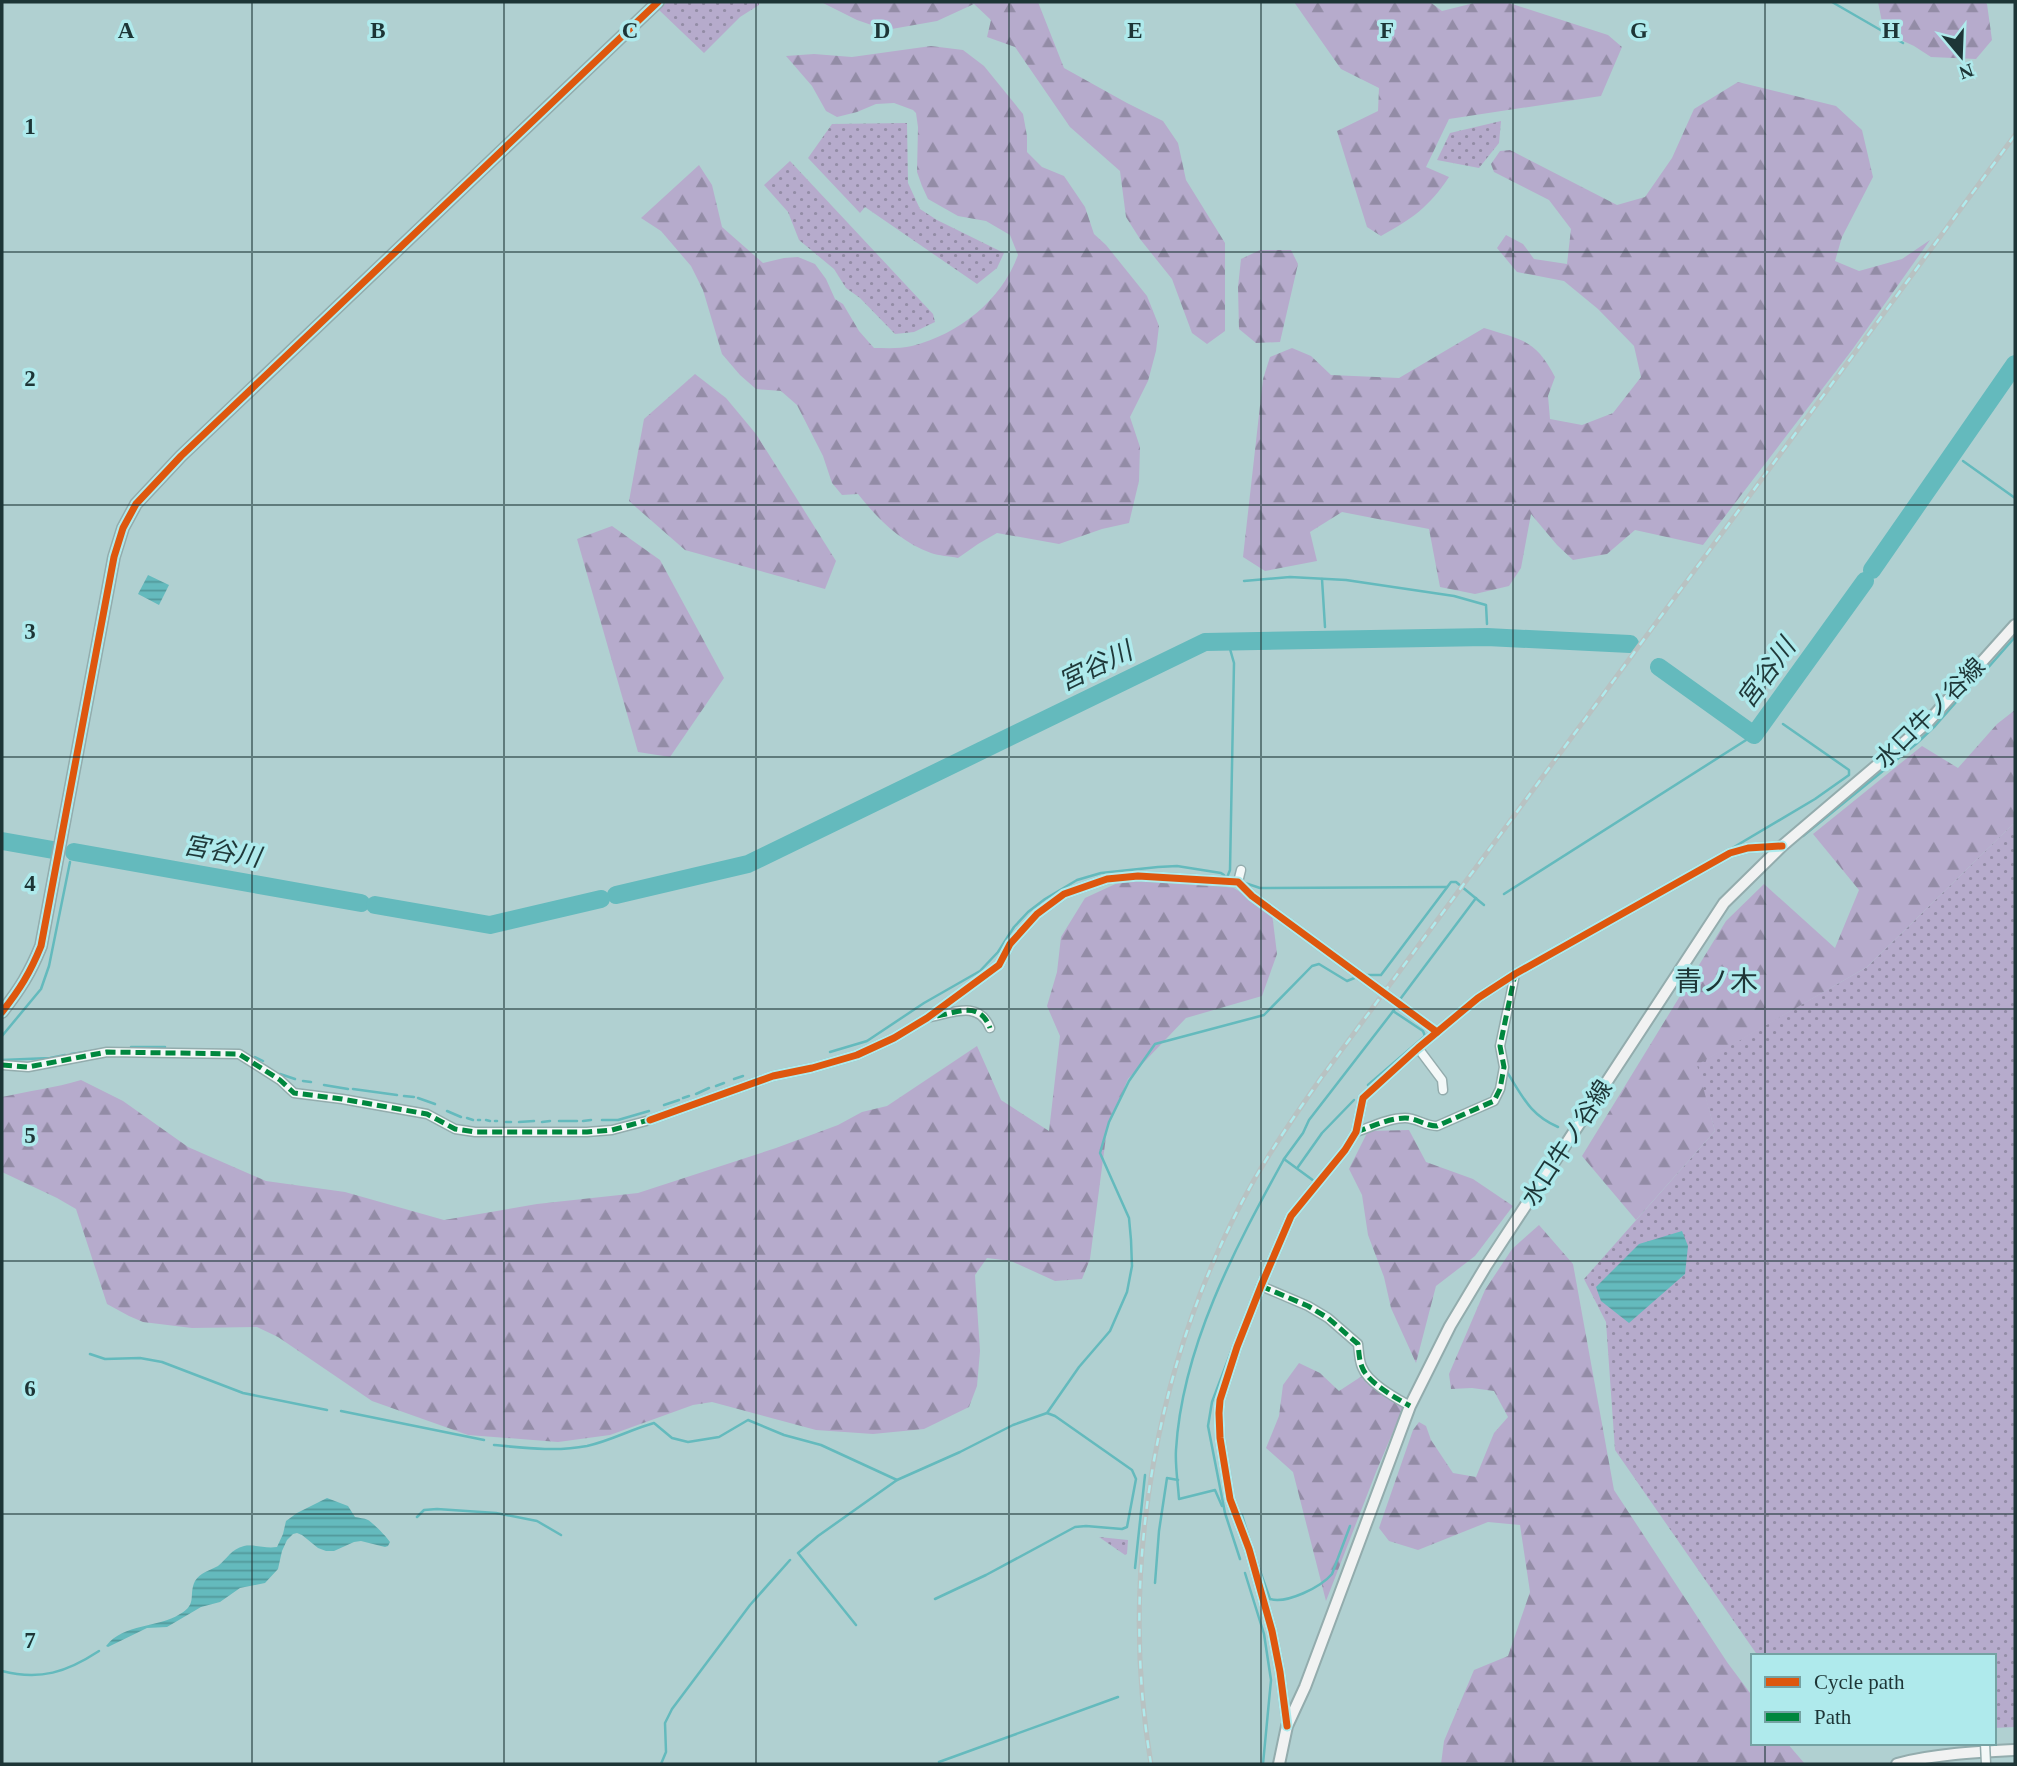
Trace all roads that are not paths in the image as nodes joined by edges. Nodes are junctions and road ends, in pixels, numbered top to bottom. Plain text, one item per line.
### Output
1 (658, 2) edge
2 (2015, 625) edge
3 (1782, 846) junction
4 (1241, 870) dead end
5 (1238, 882) junction
6 (1515, 974) junction
7 (2, 1012) edge
8 (927, 1018) junction
9 (990, 1028) dead end
10 (1437, 1032) junction
11 (1418, 1048) junction
12 (2, 1065) edge
13 (1443, 1090) dead end
14 (1356, 1132) junction
15 (1261, 1286) junction
16 (1410, 1406) junction
17 (1287, 1726) junction
18 (1985, 1745) edge
19 (2015, 1750) edge
20 (1279, 1764) edge
21 (1897, 1764) edge
22 (1986, 1764) edge

1 - 7 main road
2 - 3 main road, 水口牛ノ谷線
3 - 6 street
3 - 16 main road, 水口牛ノ谷線
4 - 5 street
5 - 8 street
5 - 10 street
6 - 10 street
6 - 14 street
8 - 9 street
8 - 12 street
10 - 11 street
11 - 13 street
11 - 14 street
14 - 15 street
15 - 16 street
15 - 17 street
16 - 17 main road, 水口牛ノ谷線
17 - 20 main road, 水口牛ノ谷線
18 - 22 street, bridge
19 - 21 main road

